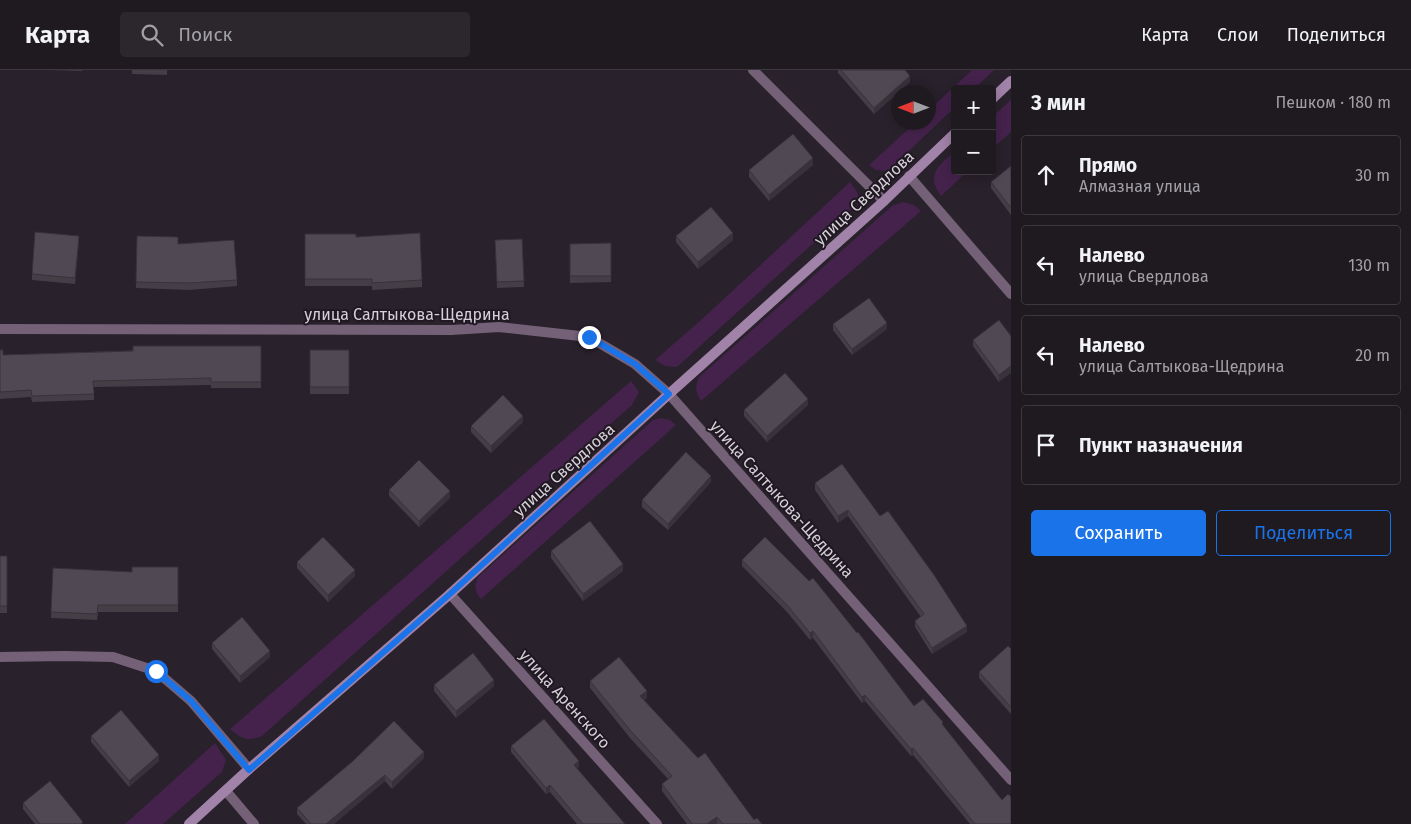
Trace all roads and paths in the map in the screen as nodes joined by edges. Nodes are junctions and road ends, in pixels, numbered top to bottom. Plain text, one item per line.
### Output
1 (753, 70) edge
2 (1011, 81) edge
3 (996, 94) edge
4 (951, 138) edge
5 (909, 176) junction
6 (884, 202) junction
7 (1011, 294) edge
8 (0, 329) edge
9 (669, 394) junction
10 (450, 594) junction
11 (0, 657) edge
12 (249, 770) junction
13 (1011, 780) edge
14 (226, 792) junction
15 (189, 824) edge
16 (254, 824) edge
17 (657, 824) edge

1 - 6 lane
2 - 3 street
4 - 5 street, улица Свердлова
5 - 6 street, улица Свердлова
5 - 7 lane
6 - 9 street, улица Свердлова
8 - 9 lane, улица Салтыкова-Щедрина
9 - 10 street, улица Свердлова
9 - 13 lane, улица Салтыкова-Щедрина
10 - 12 street, улица Свердлова
10 - 17 lane, улица Аренского
11 - 12 lane
12 - 14 street, улица Свердлова
14 - 15 street, улица Свердлова
14 - 16 lane

